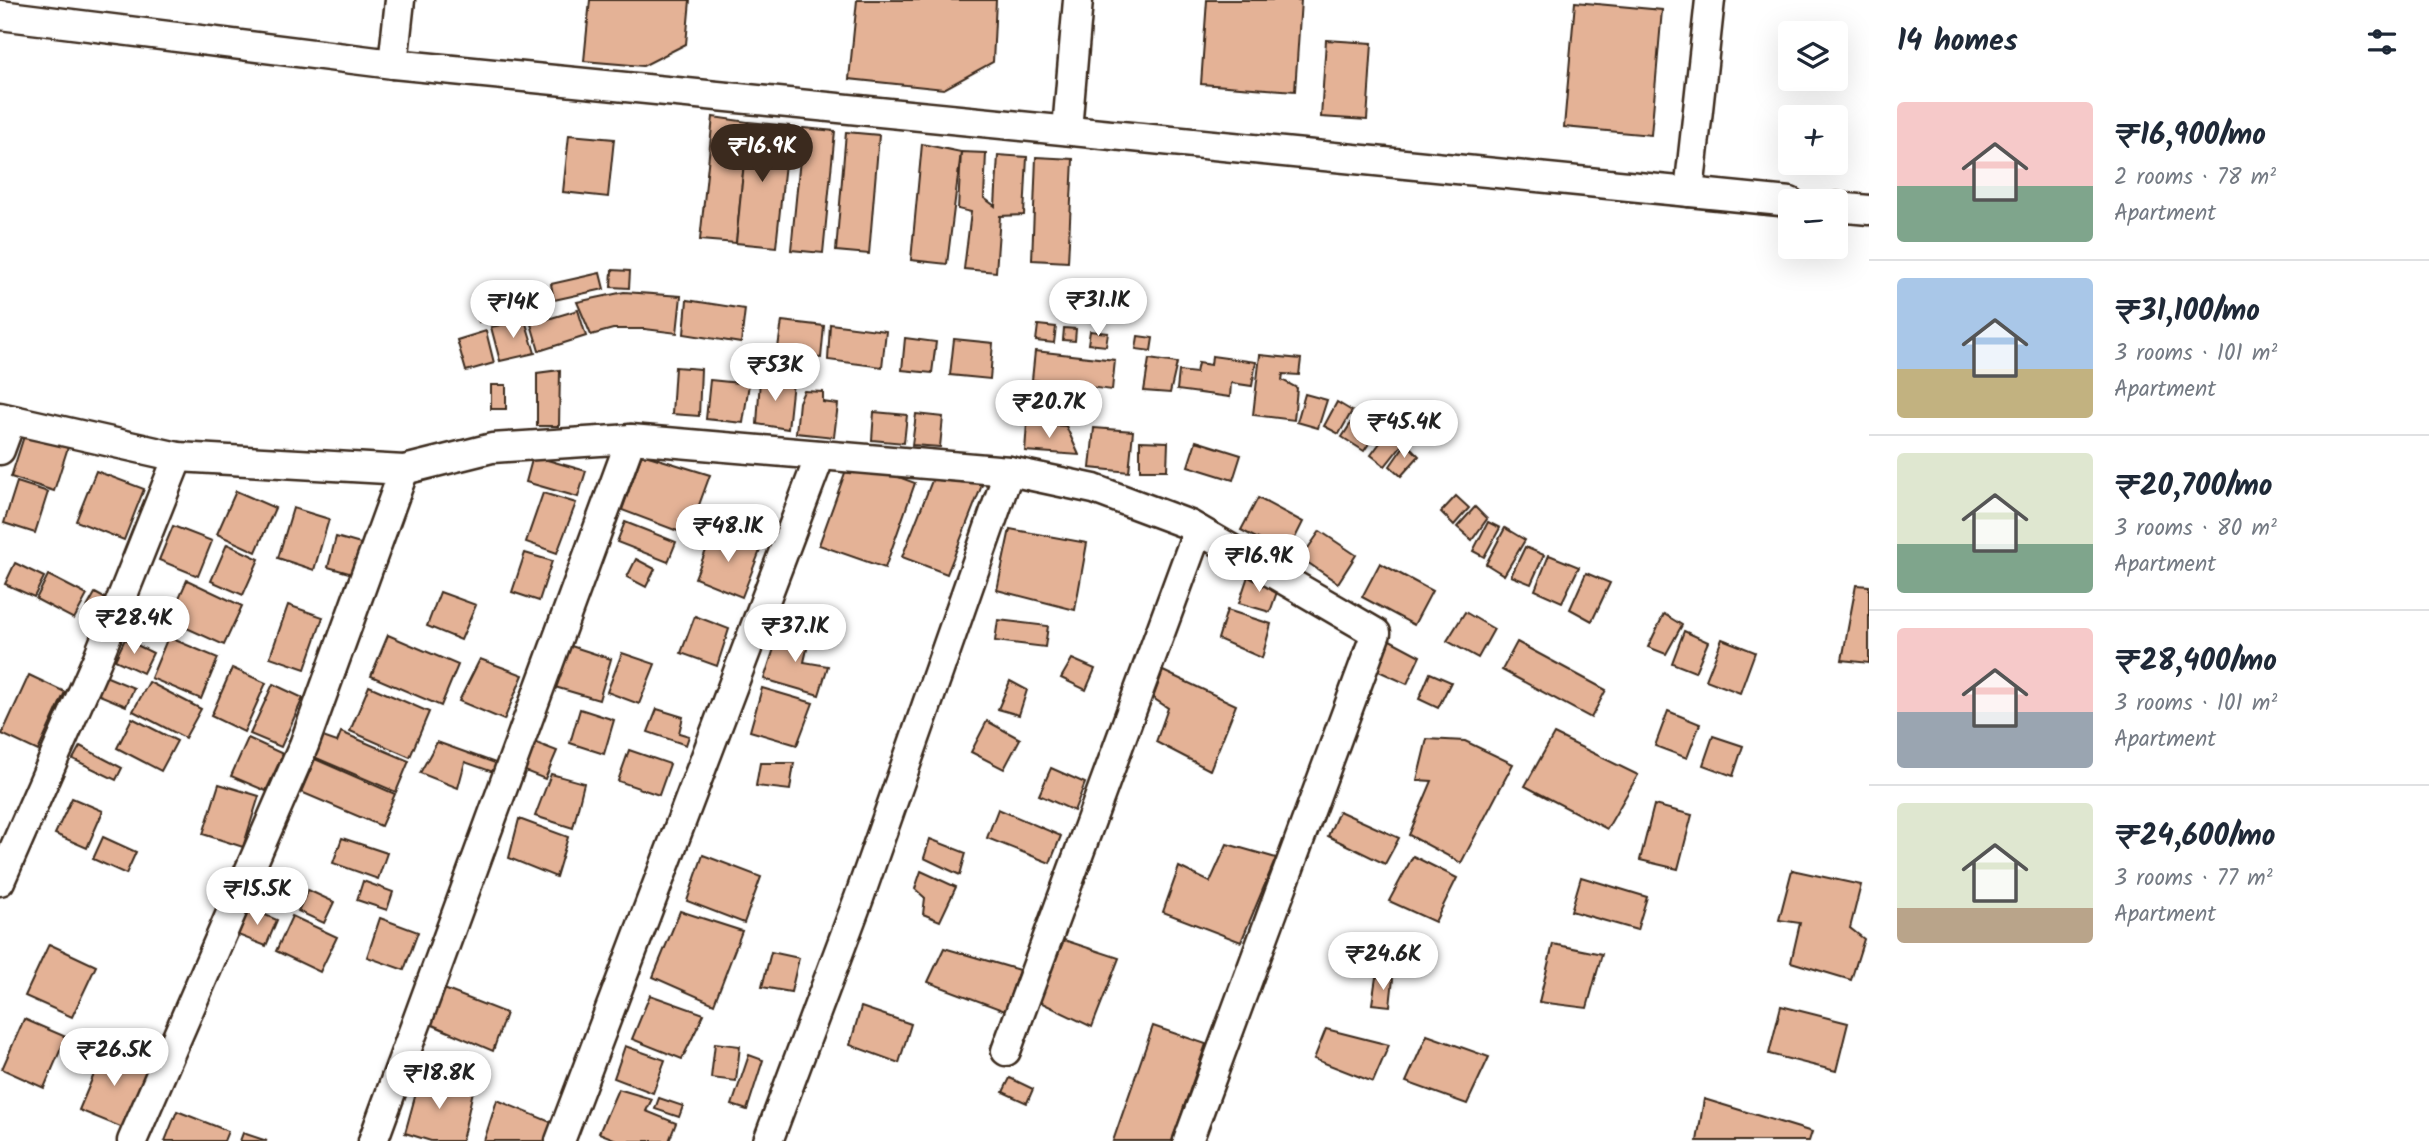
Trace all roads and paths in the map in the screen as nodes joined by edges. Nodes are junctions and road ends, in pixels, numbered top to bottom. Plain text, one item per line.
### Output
1 (400, 0) edge
2 (1078, 0) edge
3 (1710, 0) edge
4 (0, 15) edge
5 (393, 64) junction
6 (1067, 130) junction
7 (1689, 192) junction
8 (1778, 201) edge
9 (1848, 208) edge
10 (1869, 210) edge
11 (5, 418) edge
12 (631, 439) junction
13 (0, 450) edge
14 (820, 456) junction
15 (178, 457) junction
16 (404, 470) junction
17 (1009, 471) junction
18 (1199, 530) junction
19 (0, 881) edge
20 (1006, 1051) dead end
21 (132, 1141) edge
22 (373, 1141) edge
23 (561, 1141) edge
24 (768, 1141) edge
25 (1188, 1141) edge

1 - 5 street
2 - 6 street
3 - 7 street
4 - 5 street
5 - 6 street
6 - 7 street
7 - 8 street
9 - 10 street
11 - 13 street
11 - 15 street
12 - 14 street
12 - 16 street
12 - 22 street
14 - 17 street
14 - 23 street
15 - 16 street
15 - 19 street
16 - 21 street
17 - 18 street
17 - 24 street
18 - 20 street
18 - 25 street

